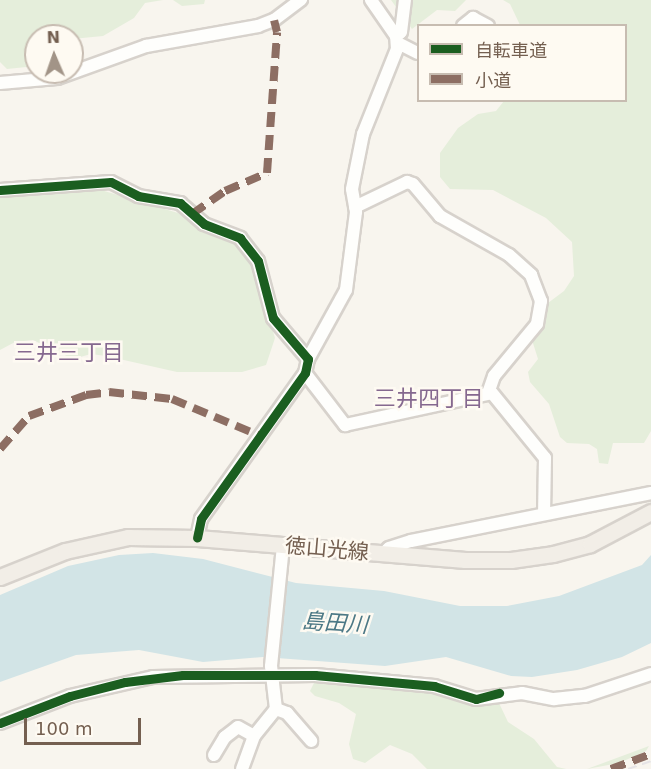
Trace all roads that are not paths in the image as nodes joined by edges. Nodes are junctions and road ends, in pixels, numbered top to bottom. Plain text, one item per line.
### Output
1 (301, 0) edge
2 (371, 0) edge
3 (405, 0) edge
4 (466, 24) edge
5 (484, 24) edge
6 (397, 40) junction
7 (417, 52) edge
8 (0, 82) edge
9 (0, 190) edge
10 (355, 207) junction
11 (308, 360) junction
12 (305, 373) junction
13 (488, 393) junction
14 (651, 493) edge
15 (651, 512) edge
16 (544, 514) junction
17 (197, 538) junction
18 (282, 552) junction
19 (382, 554) junction
20 (0, 577) edge
21 (271, 670) junction
22 (651, 674) edge
23 (276, 709) junction
24 (0, 723) edge
25 (254, 736) junction
26 (311, 741) dead end
27 (214, 755) dead end
28 (242, 769) edge

1 - 8 street
2 - 6 street
3 - 6 street
4 - 5 street
6 - 7 street
6 - 10 street
9 - 11 street
10 - 11 street
10 - 13 street
11 - 12 street
12 - 13 street
12 - 17 street
13 - 16 street
14 - 16 street
15 - 19 main road, 徳山光線
16 - 19 street
17 - 18 main road, 徳山光線
17 - 20 main road, 徳山光線
18 - 19 main road, 徳山光線
18 - 21 street
21 - 22 street
21 - 23 street
21 - 24 street
23 - 25 street
23 - 26 street
25 - 27 street
25 - 28 street

